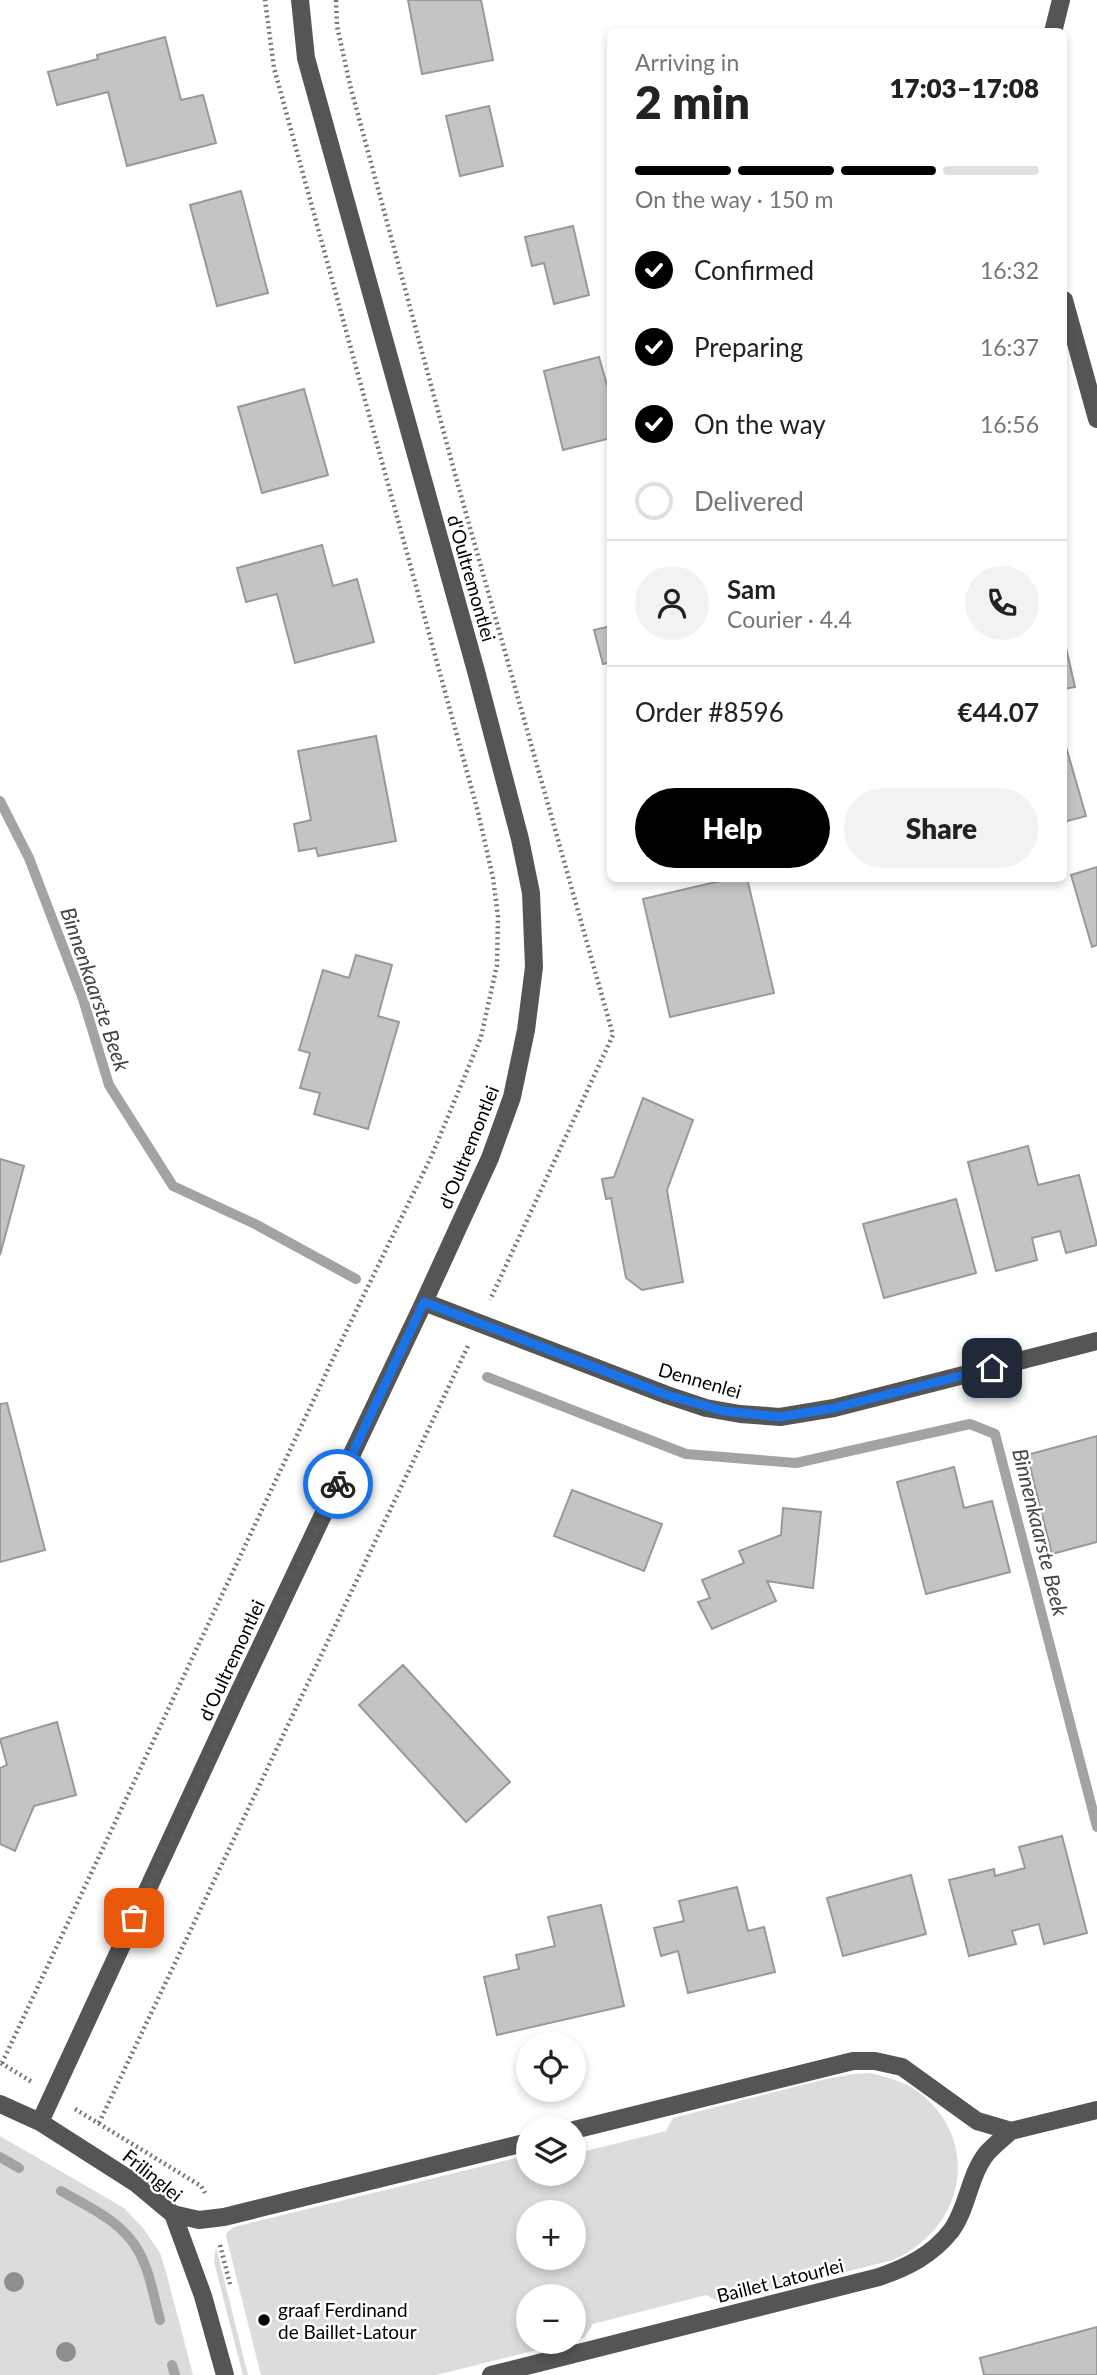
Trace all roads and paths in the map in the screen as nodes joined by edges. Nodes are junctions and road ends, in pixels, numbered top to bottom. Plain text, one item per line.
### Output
1 (265, 0) edge
2 (300, 0) edge
3 (336, 0) edge
4 (1061, 0) edge
5 (1054, 28) edge
6 (1067, 311) edge
7 (1097, 419) edge
8 (424, 1302) junction
9 (479, 1323) junction
10 (1097, 1341) edge
11 (2, 2063) dead end
12 (0, 2104) edge
13 (1097, 2110) edge
14 (40, 2122) junction
15 (99, 2123) dead end
16 (586, 2127) edge
17 (1011, 2132) junction
18 (516, 2145) edge
19 (173, 2214) junction
20 (225, 2375) edge
21 (492, 2375) edge

1 - 11 path
2 - 8 street, d'Oultremontlei
3 - 9 path
4 - 5 street
6 - 7 street
8 - 9 street, Dennenlei
8 - 14 street, d'Oultremontlei
9 - 10 street, Dennenlei
9 - 15 path
12 - 14 street, Frilinglei
13 - 17 street, Baillet Latourlei
14 - 19 street, Frilinglei
16 - 17 street
17 - 21 street, Baillet Latourlei
18 - 19 street
19 - 20 street, Frilinglei

